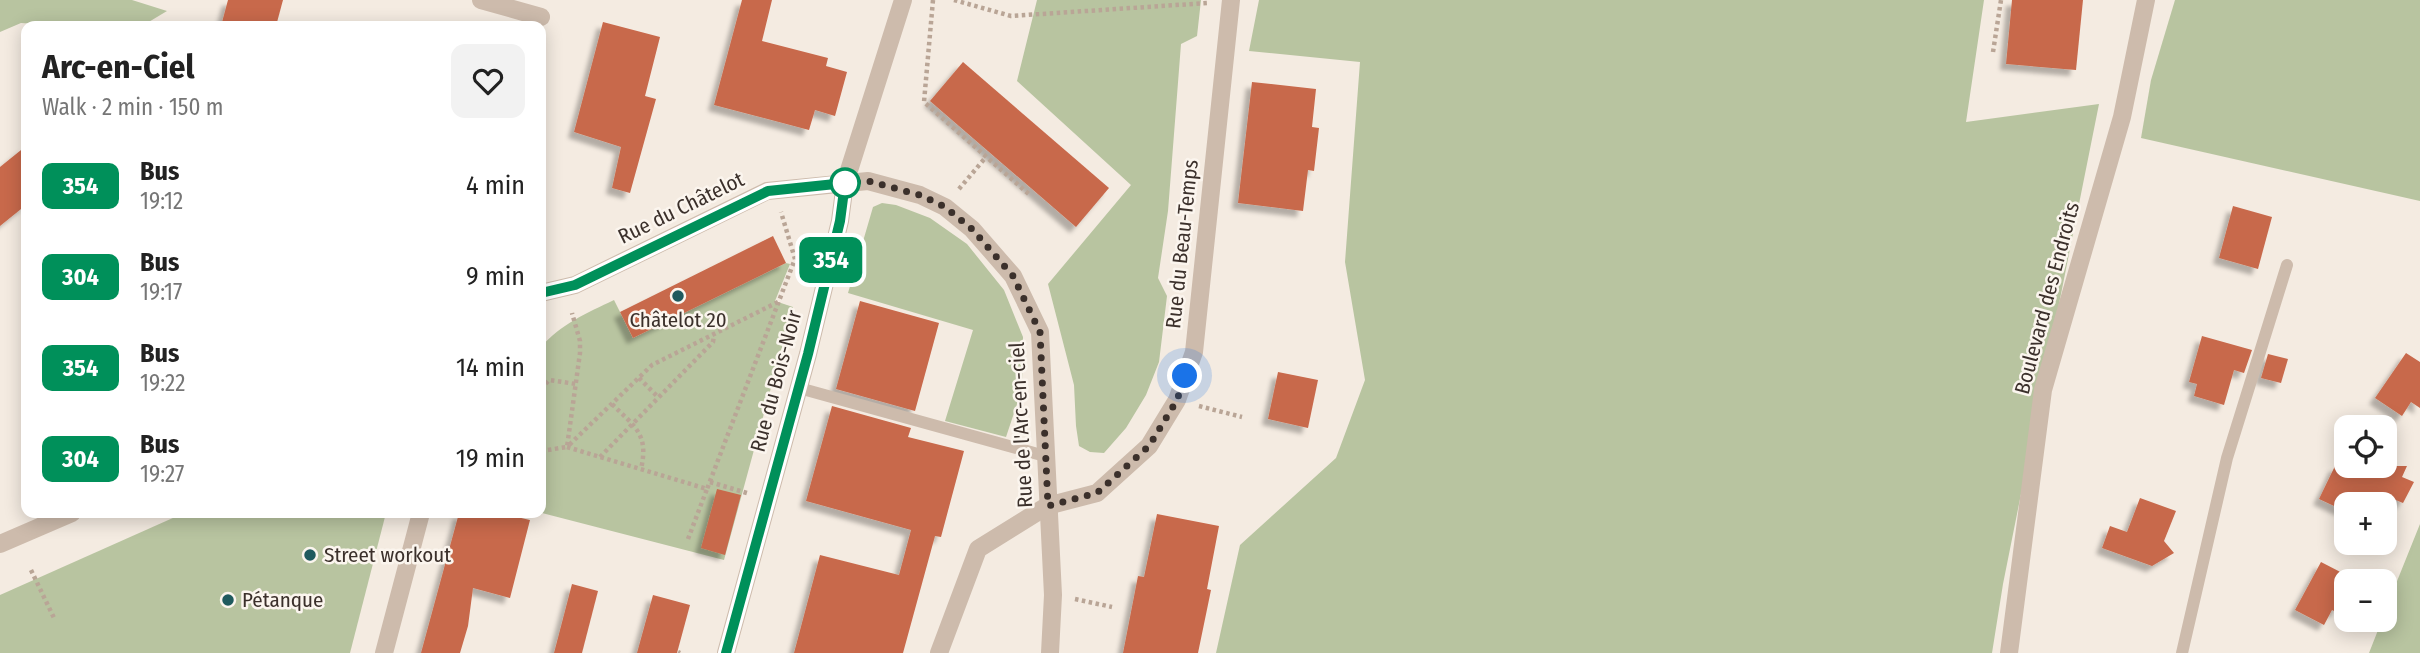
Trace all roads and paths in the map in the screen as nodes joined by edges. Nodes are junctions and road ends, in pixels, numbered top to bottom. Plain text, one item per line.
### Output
1 (481, 0) edge
2 (903, 0) edge
3 (933, 0) edge
4 (956, 0) edge
5 (1231, 0) edge
6 (2001, 0) edge
7 (2146, 0) edge
8 (1207, 2) dead end
9 (542, 14) edge
10 (1993, 52) dead end
11 (986, 157) junction
12 (845, 183) junction
13 (962, 186) dead end
14 (1031, 196) dead end
15 (781, 212) dead end
16 (2287, 265) dead end
17 (546, 292) edge
18 (778, 302) junction
19 (572, 313) dead end
20 (714, 334) junction
21 (639, 378) junction
22 (546, 383) edge
23 (576, 384) junction
24 (799, 388) junction
25 (658, 397) junction
26 (612, 404) junction
27 (1204, 408) dead end
28 (1242, 417) dead end
29 (632, 424) junction
30 (567, 447) junction
31 (546, 451) edge
32 (1045, 456) junction
33 (600, 457) junction
34 (641, 469) junction
35 (710, 482) junction
36 (707, 489) junction
37 (742, 491) dead end
38 (1048, 506) junction
39 (60, 518) edge
40 (420, 518) edge
41 (688, 539) dead end
42 (0, 544) edge
43 (31, 570) dead end
44 (1075, 599) dead end
45 (1112, 607) dead end
46 (54, 618) dead end
47 (384, 653) edge
48 (726, 653) edge
49 (939, 653) edge
50 (1050, 653) edge
51 (2009, 653) edge
52 (2182, 653) edge

1 - 9 street
2 - 12 street, Rue du Bois-Noir
3 - 11 path
4 - 8 path
5 - 38 street, Rue du Beau-Temps
6 - 10 path
7 - 51 street, Boulevard des Endroits
11 - 13 path
11 - 14 path
12 - 17 street, Rue du Châtelot
12 - 24 street, Rue du Bois-Noir
12 - 32 street, Rue de l'Arc-en-ciel
15 - 18 path
16 - 52 lane
18 - 20 path
18 - 35 path
19 - 23 path
20 - 21 path
20 - 25 path
21 - 25 path
21 - 26 path
22 - 23 path
23 - 30 path
24 - 32 lane
24 - 48 street, Rue du Bois-Noir
25 - 29 path
26 - 29 path
26 - 30 path
27 - 28 path
29 - 33 path
29 - 34 path
30 - 31 path
30 - 33 path
32 - 38 street, Rue de l'Arc-en-ciel
33 - 34 path
34 - 36 path
35 - 36 path
35 - 37 path
36 - 41 path
38 - 49 street, Rue du Beau-Temps
38 - 50 street, Rue de l'Arc-en-ciel
39 - 42 street
40 - 47 street
43 - 46 path
44 - 45 path

